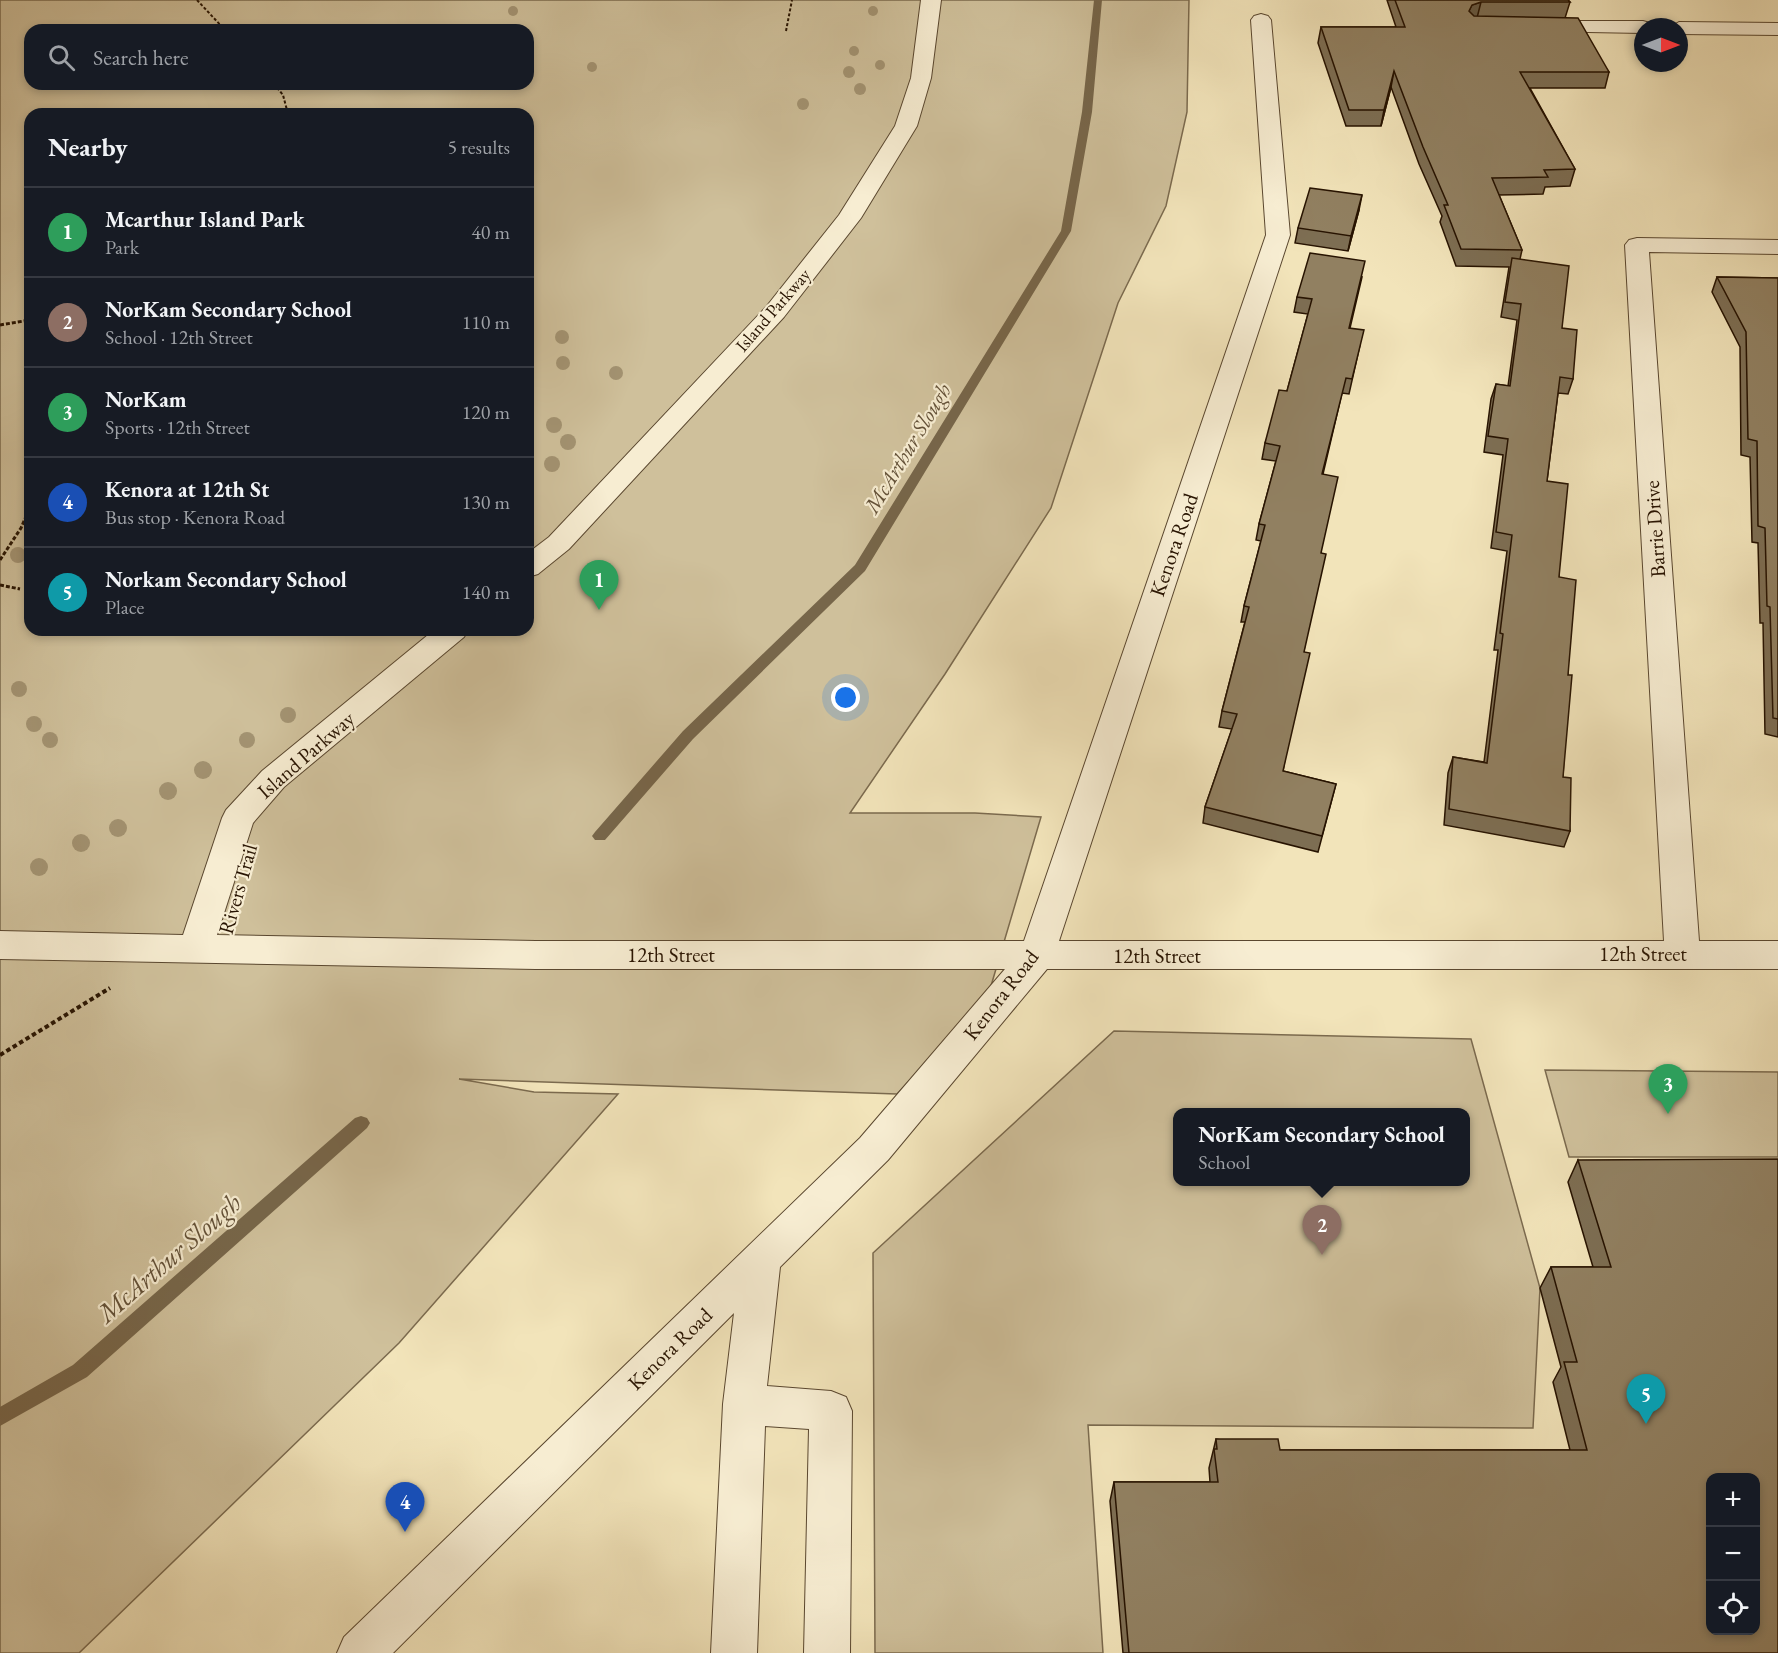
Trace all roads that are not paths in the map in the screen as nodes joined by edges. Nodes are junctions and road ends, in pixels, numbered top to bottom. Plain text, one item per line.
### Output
1 (931, 0) edge
2 (1262, 20) dead end
3 (1524, 27) edge
4 (1634, 27) edge
5 (1688, 28) edge
6 (1778, 28) edge
7 (1778, 247) edge
8 (534, 563) edge
9 (446, 636) edge
10 (0, 945) edge
11 (196, 947) junction
12 (1682, 954) junction
13 (1778, 955) edge
14 (1036, 957) junction
15 (761, 1260) junction
16 (744, 1404) junction
17 (360, 1653) edge
18 (734, 1653) edge
19 (827, 1653) edge

1 - 8 street, Island Parkway
2 - 14 street, Kenora Road
3 - 4 street
5 - 6 street
7 - 12 street, Barrie Drive
9 - 11 street, Island Parkway
10 - 11 street
11 - 14 street, 12th Street
12 - 13 street, 12th Street
12 - 14 street, 12th Street
14 - 15 street, Kenora Road
15 - 16 street
15 - 17 street, Kenora Road
16 - 18 street
16 - 19 street

